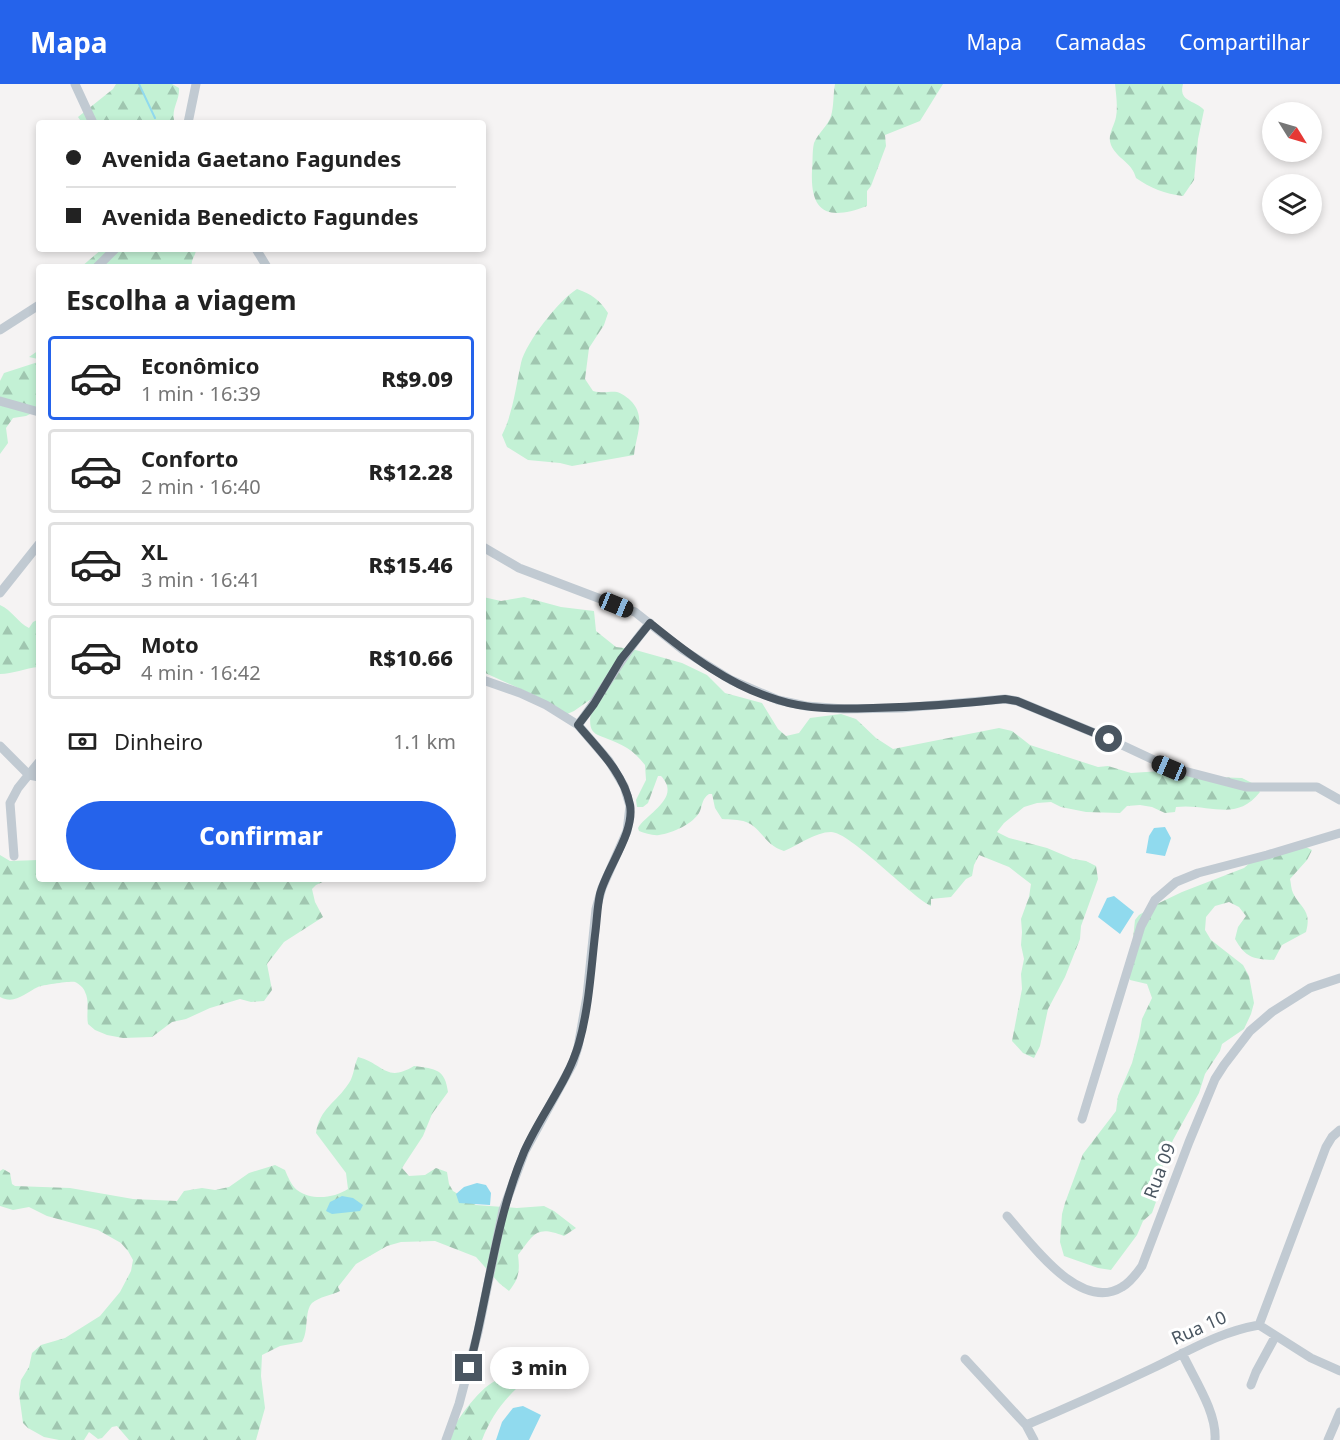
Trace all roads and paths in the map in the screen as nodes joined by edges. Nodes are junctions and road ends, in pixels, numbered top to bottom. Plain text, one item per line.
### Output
1 (75, 84) edge
2 (196, 84) edge
3 (92, 120) edge
4 (189, 120) edge
5 (112, 252) edge
6 (100, 264) edge
7 (36, 307) edge
8 (0, 330) edge
9 (0, 401) edge
10 (36, 411) edge
11 (36, 548) edge
12 (486, 549) edge
13 (0, 593) edge
14 (650, 623) junction
15 (486, 681) edge
16 (578, 725) junction
17 (0, 746) edge
18 (36, 766) edge
19 (29, 775) junction
20 (36, 776) edge
21 (1340, 800) edge
22 (5, 804) edge
23 (1340, 833) edge
24 (14, 856) dead end
25 (1340, 978) edge
26 (1082, 1119) dead end
27 (1340, 1130) edge
28 (1007, 1216) dead end
29 (1259, 1325) junction
30 (1275, 1337) junction
31 (1182, 1353) junction
32 (965, 1359) dead end
33 (1340, 1371) edge
34 (1251, 1385) dead end
35 (1340, 1412) edge
36 (1026, 1425) junction
37 (446, 1440) edge
38 (1034, 1440) edge
39 (1215, 1440) edge
40 (1329, 1440) edge

1 - 3 street
2 - 4 street
5 - 6 street
7 - 8 street
9 - 10 street
11 - 13 street
12 - 14 street
14 - 16 street
14 - 21 street
15 - 16 street
16 - 37 street
17 - 19 street
18 - 19 street
19 - 20 street
19 - 22 street
22 - 24 street
23 - 26 street
25 - 28 street, Rua 09
27 - 29 street
29 - 30 street
29 - 31 street, Rua 10
30 - 33 street
30 - 34 street
31 - 36 street, Rua 10
31 - 39 street
32 - 36 street
35 - 40 street
36 - 38 street

